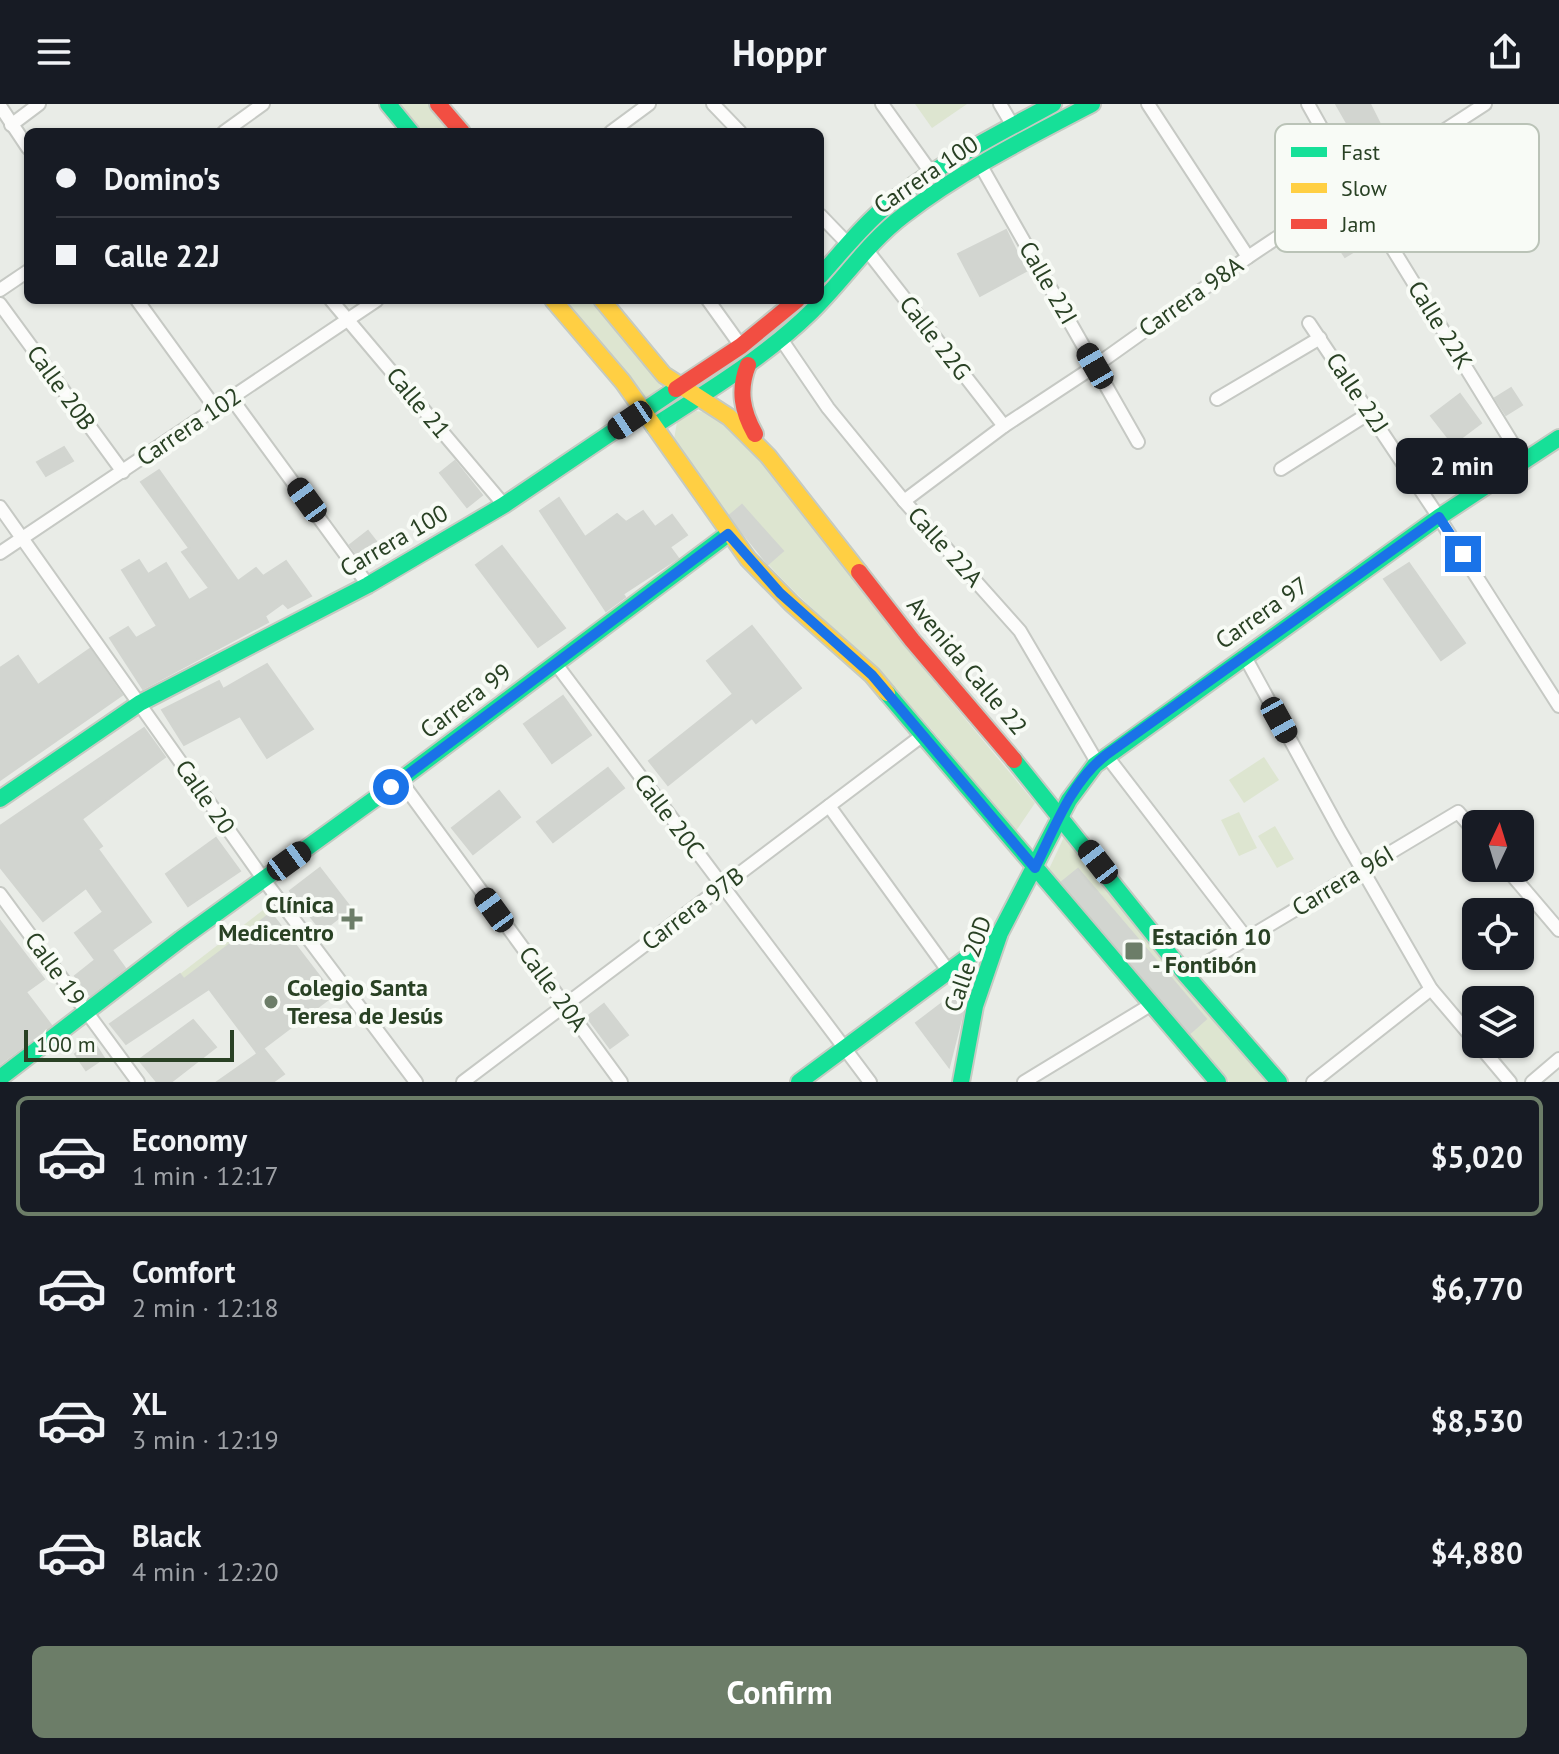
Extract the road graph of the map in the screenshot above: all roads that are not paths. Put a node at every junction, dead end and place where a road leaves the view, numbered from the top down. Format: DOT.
graph roads {
  1 [pos="39,104"];
  2 [pos="263,104"];
  3 [pos="388,104"];
  4 [pos="649,104"];
  5 [pos="713,104"];
  6 [pos="882,104"];
  7 [pos="1000,104"];
  8 [pos="1053,104"];
  9 [pos="1092,104"];
  10 [pos="1148,104"];
  11 [pos="1308,104"];
  12 [pos="1485,104"];
  13 [pos="0,106"];
  14 [pos="447,107"];
  15 [pos="1319,124"];
  16 [pos="1454,124"];
  17 [pos="11,125"];
  18 [pos="1013,126"];
  19 [pos="230,128"];
  20 [pos="408,128"];
  21 [pos="460,128"];
  22 [pos="616,128"];
  23 [pos="736,128"];
  24 [pos="24,143"];
  25 [pos="981,166"];
  26 [pos="932,174"];
  27 [pos="824,219"];
  28 [pos="1275,239"];
  29 [pos="849,245"];
  30 [pos="866,249"];
  31 [pos="1395,252"];
  32 [pos="1248,257"];
  33 [pos="824,272"];
  34 [pos="24,274"];
  35 [pos="0,290"];
  36 [pos="824,298"];
  37 [pos="0,304"];
  38 [pos="140,304"];
  39 [pos="334,304"];
  40 [pos="371,304"];
  41 [pos="556,304"];
  42 [pos="605,304"];
  43 [pos="711,304"];
  44 [pos="792,304"];
  45 [pos="817,304"];
  46 [pos="348,321"];
  47 [pos="1309,323"];
  48 [pos="1320,338"];
  49 [pos="781,339"];
  50 [pos="741,346"];
  51 [pos="748,365"];
  52 [pos="1095,366"];
  53 [pos="680,387"];
  54 [pos="698,397"];
  55 [pos="232,399"];
  56 [pos="1217,399"];
  57 [pos="216,409"];
  58 [pos="644,411"];
  59 [pos="1371,412"];
  60 [pos="654,426"];
  61 [pos="1004,426"];
  62 [pos="1559,438"];
  63 [pos="1138,442"];
  64 [pos="768,456"];
  65 [pos="1524,462"];
  66 [pos="1281,469"];
  67 [pos="123,472"];
  68 [pos="904,501"];
  69 [pos="504,505"];
  70 [pos="0,507"];
  71 [pos="1439,517"];
  72 [pos="728,534"];
  73 [pos="22,538"];
  74 [pos="0,553"];
  75 [pos="368,585"];
  76 [pos="1244,655"];
  77 [pos="556,664"];
  78 [pos="140,703"];
  79 [pos="1559,706"];
  80 [pos="923,735"];
  81 [pos="1102,758"];
  82 [pos="400,780"];
  83 [pos="0,799"];
  84 [pos="829,806"];
  85 [pos="1061,815"];
  86 [pos="1462,817"];
  87 [pos="1035,868"];
  88 [pos="1362,870"];
  89 [pos="264,880"];
  90 [pos="1518,882"];
  91 [pos="722,887"];
  92 [pos="0,894"];
  93 [pos="1559,930"];
  94 [pos="1000,933"];
  95 [pos="1247,939"];
  96 [pos="949,972"];
  97 [pos="1186,975"];
  98 [pos="1431,989"];
  99 [pos="1152,1004"];
  100 [pos="565,1007"];
  101 [pos="87,1013"];
  102 [pos="1462,1025"];
  103 [pos="845,1049"];
  104 [pos="1490,1058"];
  105 [pos="1559,1059"];
  106 [pos="7,1078"];
  107 [pos="409,1079"];
  108 [pos="138,1082"];
  109 [pos="463,1082"];
  110 [pos="621,1082"];
  111 [pos="799,1082"];
  112 [pos="870,1082"];
  113 [pos="961,1082"];
  114 [pos="1024,1082"];
  115 [pos="1218,1082"];
  116 [pos="1279,1082"];
  117 [pos="1313,1082"];
  118 [pos="1510,1082"];
  119 [pos="1532,1082"];
  1 -- 17 [label="street"];
  2 -- 19 [label="street"];
  3 -- 20 [label="main road"];
  4 -- 22 [label="street"];
  5 -- 23 [label="street"];
  6 -- 26 [label="street"];
  7 -- 18 [label="street"];
  8 -- 18 [label="main road, Carrera 100"];
  9 -- 25 [label="main road, Carrera 100"];
  10 -- 32 [label="street"];
  11 -- 15 [label="street, Calle 22K"];
  12 -- 16 [label="street, Carrera 98A"];
  13 -- 17 [label="street"];
  14 -- 21 [label="main road"];
  17 -- 24 [label="street"];
  18 -- 26 [label="main road, Carrera 100"];
  25 -- 30 [label="main road, Carrera 100"];
  25 -- 52 [label="street, Calle 22I"];
  26 -- 29 [label="main road, Carrera 100"];
  27 -- 29 [label="street"];
  28 -- 32 [label="street, Carrera 98A"];
  29 -- 33 [label="main road, Carrera 100"];
  30 -- 36 [label="main road, Carrera 100"];
  30 -- 61 [label="street, Calle 22G"];
  31 -- 65 [label="street, Calle 22K"];
  32 -- 52 [label="street, Carrera 98A"];
  34 -- 35 [label="street"];
  37 -- 67 [label="street, Calle 20B"];
  38 -- 57 [label="street"];
  39 -- 46 [label="street, Calle 21"];
  40 -- 46 [label="street, Carrera 102"];
  41 -- 58 [label="main road"];
  42 -- 53 [label="main road, Avenida Calle 22"];
  43 -- 50 [label="street"];
  44 -- 50 [label="main road, Carrera 100"];
  45 -- 49 [label="main road, Carrera 100"];
  46 -- 55 [label="street, Carrera 102"];
  46 -- 69 [label="street, Calle 21"];
  47 -- 48 [label="street, Calle 22J"];
  48 -- 56 [label="street"];
  48 -- 59 [label="street, Calle 22J"];
  49 -- 51 [label="main road, Carrera 100"];
  49 -- 68 [label="street, Calle 22A"];
  50 -- 53 [label="main road, Carrera 100"];
  51 -- 54 [label="main road, Carrera 100"];
  51 -- 64 [label="main road"];
  52 -- 61 [label="street, Carrera 98A"];
  52 -- 63 [label="street, Calle 22I"];
  53 -- 54 [label="main road, Avenida Calle 22"];
  53 -- 58 [label="main road, Carrera 100"];
  54 -- 60 [label="main road, Carrera 100"];
  54 -- 64 [label="main road, Avenida Calle 22"];
  55 -- 57 [label="street, Carrera 102"];
  55 -- 75 [label="street"];
  57 -- 67 [label="street, Carrera 102"];
  58 -- 60 [label="main road"];
  58 -- 69 [label="main road, Carrera 100"];
  59 -- 66 [label="street"];
  59 -- 71 [label="street, Calle 22J"];
  60 -- 72 [label="main road"];
  61 -- 68 [label="street, Carrera 98A"];
  62 -- 65 [label="main road, Carrera 97"];
  64 -- 85 [label="main road, Avenida Calle 22"];
  65 -- 71 [label="main road, Carrera 97"];
  67 -- 73 [label="street, Carrera 102"];
  68 -- 81 [label="street, Calle 22A"];
  69 -- 75 [label="main road, Carrera 100"];
  70 -- 73 [label="street, Calle 20"];
  71 -- 76 [label="main road, Carrera 97"];
  71 -- 79 [label="street, Calle 22J"];
  72 -- 77 [label="main road, Carrera 99"];
  72 -- 80 [label="main road"];
  73 -- 74 [label="street, Carrera 102"];
  73 -- 78 [label="street, Calle 20"];
  75 -- 78 [label="main road, Carrera 100"];
  76 -- 81 [label="main road, Carrera 97"];
  76 -- 88 [label="street"];
  77 -- 82 [label="main road, Carrera 99"];
  77 -- 91 [label="street, Calle 20C"];
  78 -- 83 [label="main road, Carrera 100"];
  78 -- 89 [label="street, Calle 20"];
  80 -- 84 [label="street, Carrera 97B"];
  80 -- 87 [label="main road"];
  81 -- 85 [label="main road, Carrera 97"];
  81 -- 95 [label="street, Calle 22A"];
  82 -- 89 [label="main road, Carrera 99"];
  82 -- 100 [label="street, Calle 20A"];
  84 -- 91 [label="street, Carrera 97B"];
  84 -- 96 [label="street"];
  85 -- 87 [label="main road, Carrera 97"];
  85 -- 97 [label="main road, Avenida Calle 22"];
  86 -- 88 [label="street, Carrera 96I"];
  87 -- 94 [label="main road, Calle 20D"];
  87 -- 99 [label="main road"];
  88 -- 95 [label="street, Carrera 96I"];
  88 -- 98 [label="street"];
  89 -- 101 [label="main road, Carrera 99"];
  89 -- 107 [label="street, Calle 20"];
  90 -- 93 [label="street"];
  91 -- 100 [label="street, Carrera 97B"];
  91 -- 103 [label="street, Calle 20C"];
  92 -- 101 [label="street, Calle 19"];
  94 -- 96 [label="main road"];
  94 -- 113 [label="main road, Calle 20D"];
  95 -- 97 [label="street, Carrera 96I"];
  96 -- 103 [label="main road"];
  97 -- 116 [label="main road, Avenida Calle 22"];
  98 -- 102 [label="street"];
  98 -- 117 [label="street"];
  99 -- 114 [label="street"];
  99 -- 115 [label="main road"];
  100 -- 109 [label="street, Carrera 97B"];
  100 -- 110 [label="street, Calle 20A"];
  101 -- 106 [label="main road, Carrera 99"];
  101 -- 108 [label="street, Calle 19"];
  103 -- 111 [label="main road"];
  103 -- 112 [label="street, Calle 20C"];
  104 -- 118 [label="street"];
  105 -- 119 [label="street"];
}
